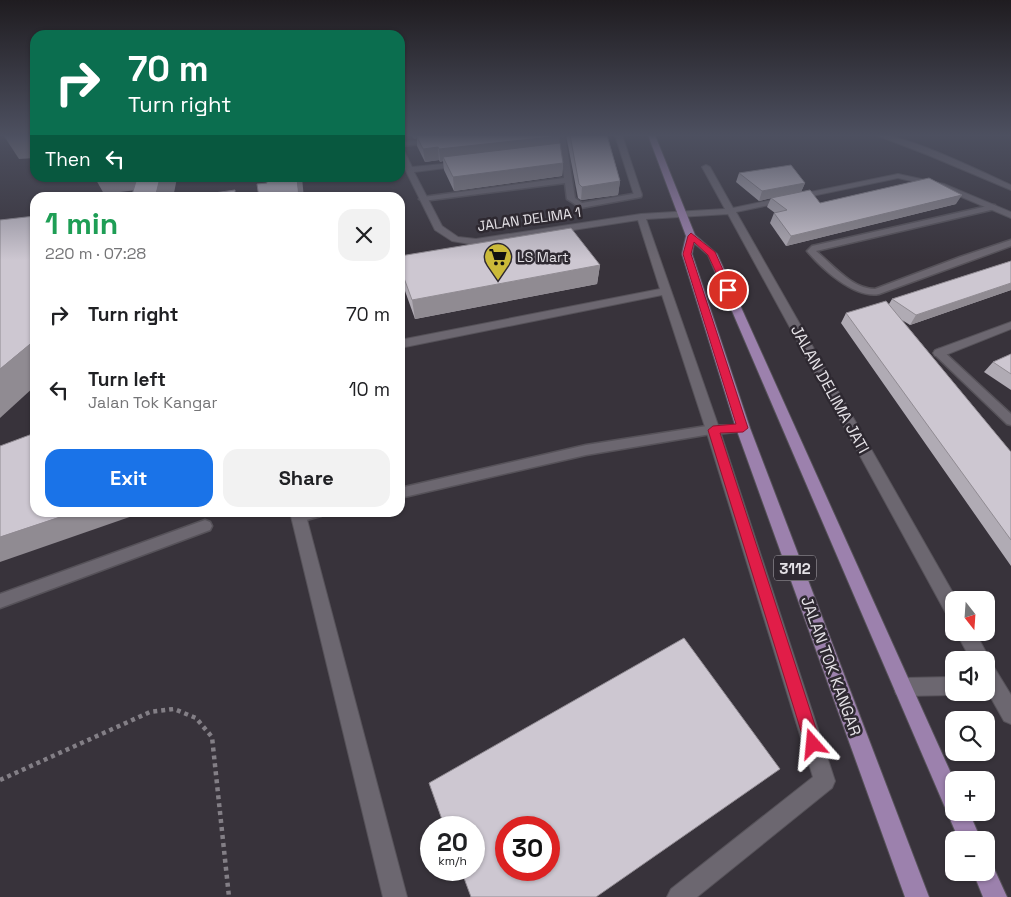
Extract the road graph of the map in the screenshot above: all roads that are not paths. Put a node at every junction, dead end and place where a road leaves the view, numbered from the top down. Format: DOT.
graph roads {
  1 [pos="412,177"];
  2 [pos="568,177"];
  3 [pos="632,177"];
  4 [pos="668,177"];
  5 [pos="711,177"];
  6 [pos="894,177"];
  7 [pos="913,177"];
  8 [pos="986,177"];
  9 [pos="568,180"];
  10 [pos="1011,188"];
  11 [pos="638,195"];
  12 [pos="423,199"];
  13 [pos="992,207"];
  14 [pos="730,211"];
  15 [pos="683,214"];
  16 [pos="1011,215"];
  17 [pos="641,217"];
  18 [pos="691,236"];
  19 [pos="1011,243"];
  20 [pos="666,291"];
  21 [pos="1011,325"];
  22 [pos="405,343"];
  23 [pos="939,353"];
  24 [pos="1011,421"];
  25 [pos="743,428"];
  26 [pos="713,430"];
  27 [pos="405,492"];
  28 [pos="305,517"];
  29 [pos="205,526"];
  30 [pos="945,596"];
  31 [pos="0,601"];
  32 [pos="945,686"];
  33 [pos="903,687"];
  34 [pos="995,692"];
  35 [pos="1011,714"];
  36 [pos="945,783"];
  37 [pos="988,881"];
  38 [pos="395,897"];
  39 [pos="679,897"];
  40 [pos="917,897"];
  41 [pos="995,897"];
  1 -- 12 [label="street, JALAN DELIMA 1"];
  2 -- 9 [label="lane"];
  3 -- 11 [label="street"];
  4 -- 15 [label="main road, JALAN TOK KANGAR / 3112"];
  5 -- 14 [label="street, JALAN DELIMA JATI"];
  6 -- 14 [label="street, JALAN DELIMA 1"];
  7 -- 13 [label="street, JALAN DELIMA 1"];
  8 -- 10 [label="street"];
  9 -- 11 [label="lane"];
  9 -- 12 [label="lane"];
  12 -- 17 [label="street, JALAN DELIMA 1"];
  13 -- 16 [label="street, JALAN DELIMA 1"];
  13 -- 19 [label="lane"];
  14 -- 15 [label="street, JALAN DELIMA 1"];
  14 -- 30 [label="street, JALAN DELIMA JATI"];
  15 -- 17 [label="street, JALAN DELIMA 1"];
  15 -- 18 [label="main road, JALAN TOK KANGAR / 3112"];
  17 -- 20 [label="street"];
  18 -- 25 [label="main road, JALAN TOK KANGAR / 3112"];
  18 -- 33 [label="main road, JALAN TOK KANGAR / 3112"];
  20 -- 22 [label="street"];
  20 -- 26 [label="street"];
  21 -- 23 [label="street"];
  23 -- 24 [label="lane"];
  25 -- 26 [label="street"];
  25 -- 40 [label="main road, JALAN TOK KANGAR / 3112"];
  26 -- 27 [label="lane"];
  26 -- 39 [label="street"];
  28 -- 38 [label="street"];
  29 -- 31 [label="lane"];
  32 -- 33 [label="street"];
  33 -- 36 [label="main road, JALAN TOK KANGAR / 3112"];
  34 -- 35 [label="street"];
  37 -- 41 [label="main road"];
}
